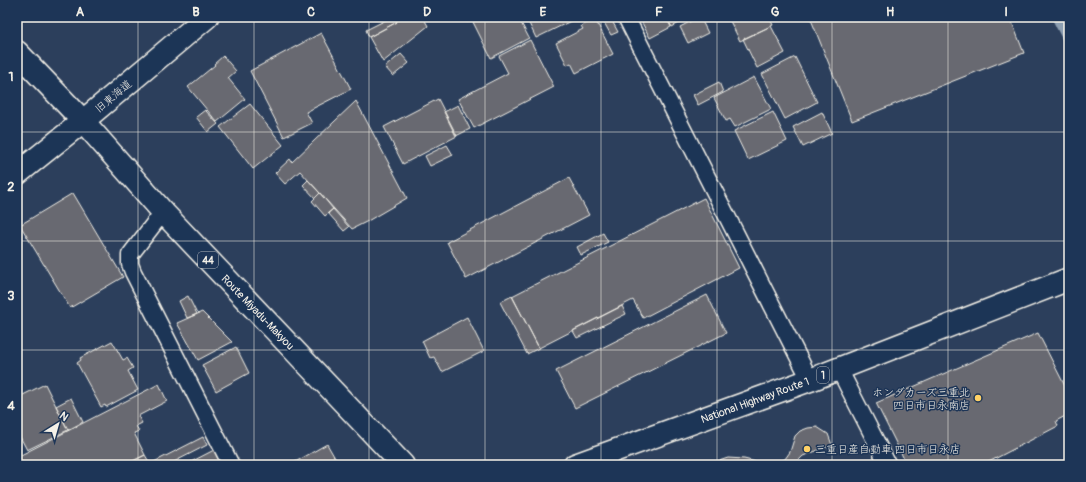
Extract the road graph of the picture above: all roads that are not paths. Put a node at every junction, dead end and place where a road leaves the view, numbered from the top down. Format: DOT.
graph roads {
  1 [pos="207,17"];
  2 [pos="626,17"];
  3 [pos="17,52"];
  4 [pos="83,121"];
  5 [pos="17,174"];
  6 [pos="163,212"];
  7 [pos="1069,279"];
  8 [pos="839,369"];
  9 [pos="810,380"];
  10 [pos="231,465"];
  11 [pos="403,465"];
  12 [pos="574,465"];
  13 [pos="888,465"];
  1 -- 4 [label="main road, 旧東海道"];
  2 -- 9 [label="lane"];
  3 -- 4 [label="main road, Route Miyadu-Makyou / 44"];
  4 -- 5 [label="main road, 旧東海道"];
  4 -- 6 [label="main road, Route Miyadu-Makyou / 44"];
  6 -- 10 [label="lane"];
  6 -- 11 [label="main road, Route Miyadu-Makyou / 44"];
  7 -- 8 [label="main road, National Highway Route 1 / 1"];
  8 -- 9 [label="main road, National Highway Route 1 / 1"];
  8 -- 13 [label="lane"];
  9 -- 12 [label="main road, National Highway Route 1 / 1"];
}
